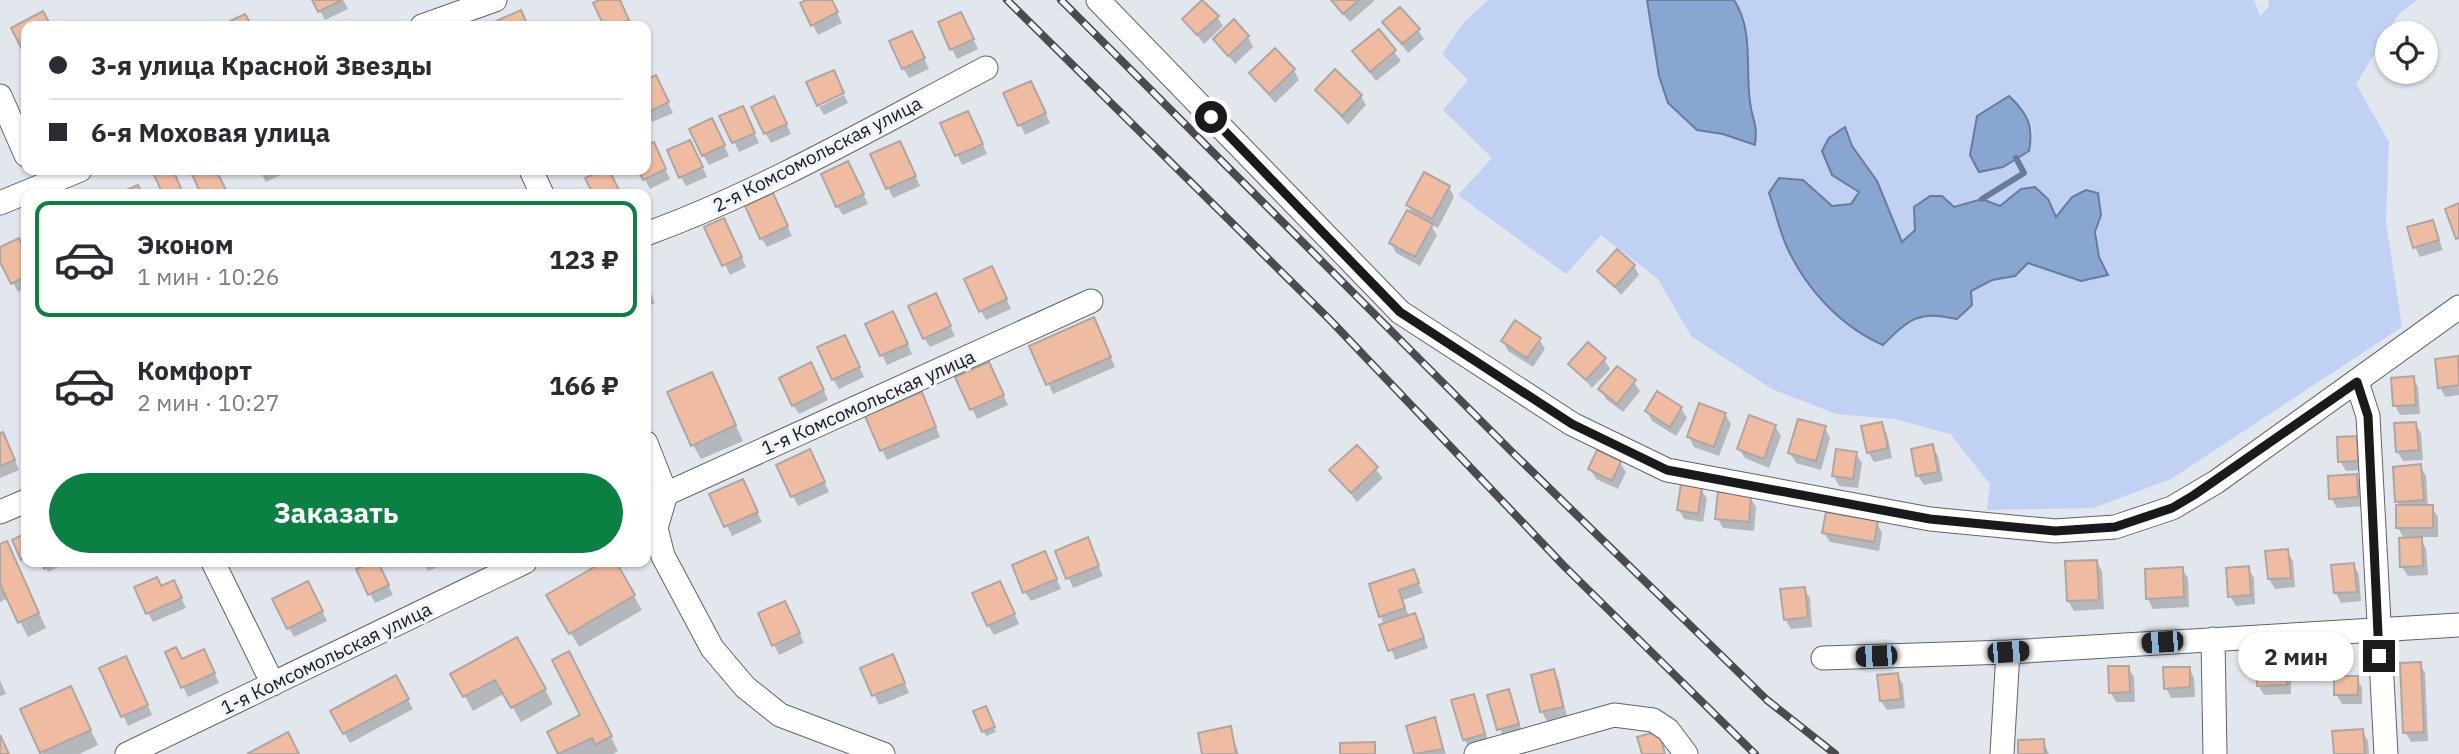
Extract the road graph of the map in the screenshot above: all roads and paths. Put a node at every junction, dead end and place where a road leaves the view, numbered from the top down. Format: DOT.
graph roads {
  1 [pos="495,0"];
  2 [pos="1098,0"];
  3 [pos="457,14"];
  4 [pos="437,21"];
  5 [pos="986,68"];
  6 [pos="0,96"];
  7 [pos="21,144"];
  8 [pos="64,175"];
  9 [pos="39,183"];
  10 [pos="21,192"];
  11 [pos="0,203"];
  12 [pos="651,232"];
  13 [pos="1091,301"];
  14 [pos="2459,307"];
  15 [pos="2357,382"];
  16 [pos="651,470"];
  17 [pos="656,498"];
  18 [pos="21,503"];
  19 [pos="0,512"];
  20 [pos="215,567"];
  21 [pos="515,567"];
  22 [pos="2459,625"];
  23 [pos="2378,631"];
  24 [pos="2213,639"];
  25 [pos="2008,652"];
  26 [pos="1823,658"];
  27 [pos="273,684"];
  28 [pos="127,754"];
  29 [pos="883,754"];
  30 [pos="1476,754"];
  31 [pos="1686,754"];
  32 [pos="2002,754"];
  33 [pos="2216,754"];
  34 [pos="2386,754"];
  1 -- 3 [label="street"];
  2 -- 15 [label="street"];
  3 -- 4 [label="street"];
  5 -- 12 [label="street, 2-я Комсомольская улица"];
  6 -- 7 [label="street"];
  8 -- 9 [label="street"];
  10 -- 11 [label="street"];
  13 -- 17 [label="street, 1-я Комсомольская улица"];
  14 -- 15 [label="street"];
  15 -- 23 [label="street"];
  16 -- 17 [label="street"];
  17 -- 29 [label="street"];
  18 -- 19 [label="street"];
  20 -- 27 [label="street"];
  21 -- 27 [label="street, 1-я Комсомольская улица"];
  22 -- 23 [label="street"];
  23 -- 24 [label="street"];
  23 -- 34 [label="street"];
  24 -- 25 [label="street"];
  24 -- 33 [label="street"];
  25 -- 26 [label="street"];
  25 -- 32 [label="street"];
  27 -- 28 [label="street, 1-я Комсомольская улица"];
  30 -- 31 [label="street"];
}
